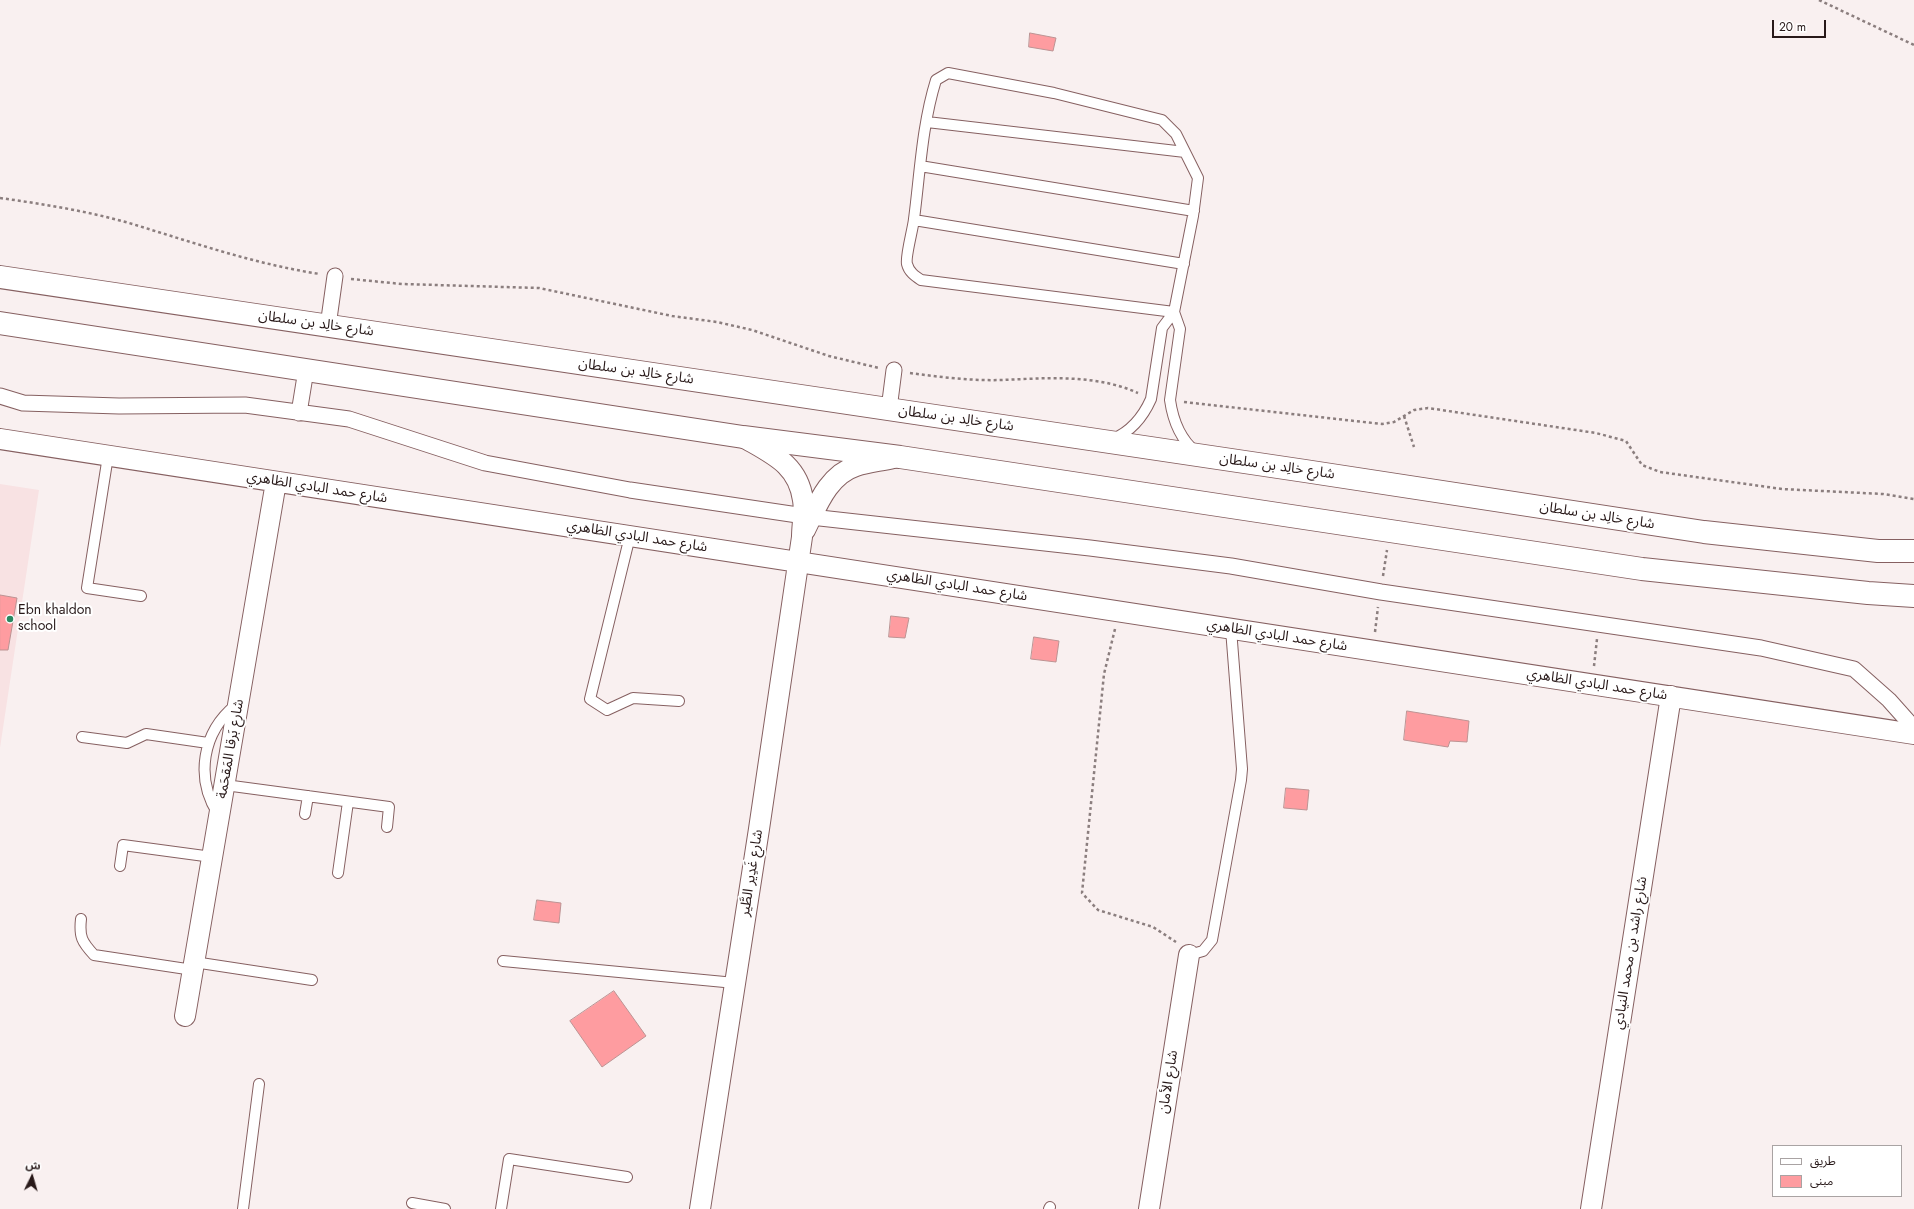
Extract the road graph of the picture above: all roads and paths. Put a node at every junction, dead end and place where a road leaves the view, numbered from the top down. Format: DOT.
graph roads {
  1 [pos="1819,0"];
  2 [pos="1914,45"];
  3 [pos="927,122"];
  4 [pos="1185,152"];
  5 [pos="920,166"];
  6 [pos="0,198"];
  7 [pos="1194,211"];
  8 [pos="914,220"];
  9 [pos="1184,264"];
  10 [pos="335,276"];
  11 [pos="0,277"];
  12 [pos="1174,312"];
  13 [pos="0,323"];
  14 [pos="328,326"];
  15 [pos="306,370"];
  16 [pos="894,370"];
  17 [pos="0,396"];
  18 [pos="1151,399"];
  19 [pos="1170,400"];
  20 [pos="889,409"];
  21 [pos="300,413"];
  22 [pos="1404,416"];
  23 [pos="744,437"];
  24 [pos="0,439"];
  25 [pos="1108,442"];
  26 [pos="1414,446"];
  27 [pos="108,456"];
  28 [pos="1201,456"];
  29 [pos="900,457"];
  30 [pos="276,482"];
  31 [pos="1914,499"];
  32 [pos="807,516"];
  33 [pos="630,536"];
  34 [pos="1914,551"];
  35 [pos="798,562"];
  36 [pos="141,596"];
  37 [pos="1914,596"];
  38 [pos="1120,611"];
  39 [pos="1599,625"];
  40 [pos="1231,629"];
  41 [pos="1591,684"];
  42 [pos="1671,696"];
  43 [pos="678,701"];
  44 [pos="239,702"];
  45 [pos="1914,728"];
  46 [pos="1914,734"];
  47 [pos="82,737"];
  48 [pos="208,743"];
  49 [pos="224,785"];
  50 [pos="308,796"];
  51 [pos="348,802"];
  52 [pos="305,814"];
  53 [pos="219,816"];
  54 [pos="387,827"];
  55 [pos="212,857"];
  56 [pos="120,866"];
  57 [pos="338,874"];
  58 [pos="81,919"];
  59 [pos="1190,955"];
  60 [pos="503,961"];
  61 [pos="194,966"];
  62 [pos="312,980"];
  63 [pos="735,983"];
  64 [pos="185,1016"];
  65 [pos="259,1084"];
  66 [pos="627,1177"];
  67 [pos="412,1203"];
  68 [pos="243,1209"];
  69 [pos="445,1209"];
  70 [pos="501,1209"];
  71 [pos="700,1209"];
  72 [pos="1149,1209"];
  73 [pos="1591,1209"];
  1 -- 2 [label="path"];
  3 -- 4 [label="lane"];
  3 -- 4 [label="lane"];
  3 -- 5 [label="lane"];
  4 -- 7 [label="lane"];
  5 -- 7 [label="lane"];
  5 -- 8 [label="lane"];
  6 -- 10 [label="path"];
  7 -- 9 [label="lane"];
  8 -- 9 [label="lane"];
  8 -- 12 [label="lane"];
  9 -- 12 [label="lane"];
  10 -- 14 [label="street"];
  10 -- 16 [label="path"];
  11 -- 14 [label="main road, شارع خالِد بن سلطان"];
  12 -- 18 [label="lane"];
  12 -- 19 [label="lane"];
  13 -- 15 [label="main road"];
  14 -- 20 [label="main road, شارع خالِد بن سلطان"];
  15 -- 21 [label="street"];
  15 -- 23 [label="main road"];
  16 -- 18 [label="path"];
  16 -- 20 [label="street"];
  17 -- 21 [label="street"];
  18 -- 25 [label="lane"];
  19 -- 22 [label="path"];
  19 -- 28 [label="lane"];
  20 -- 25 [label="main road, شارع خالِد بن سلطان"];
  21 -- 32 [label="street"];
  22 -- 26 [label="path"];
  22 -- 31 [label="path"];
  23 -- 29 [label="main road"];
  23 -- 32 [label="street, شارع غَدِير الطَّير"];
  24 -- 27 [label="street, شارع حمد البادي الظاهري"];
  25 -- 28 [label="main road, شارع خالِد بن سلطان"];
  27 -- 30 [label="street, شارع حمد البادي الظاهري"];
  27 -- 36 [label="lane"];
  28 -- 34 [label="main road, شارع خالِد بن سلطان"];
  29 -- 32 [label="street, شارع غَدِير الطَّير"];
  29 -- 37 [label="main road"];
  30 -- 33 [label="street, شارع حمد البادي الظاهري"];
  30 -- 44 [label="street, شارع بَرقا المَقحَمة"];
  32 -- 35 [label="street, شارع غَدِير الطَّير"];
  32 -- 39 [label="street"];
  33 -- 35 [label="street, شارع حمد البادي الظاهري"];
  33 -- 43 [label="lane"];
  35 -- 38 [label="street, شارع حمد البادي الظاهري"];
  35 -- 63 [label="street, شارع غَدِير الطَّير"];
  38 -- 40 [label="street, شارع حمد البادي الظاهري"];
  38 -- 59 [label="path"];
  39 -- 41 [label="path"];
  39 -- 45 [label="street"];
  40 -- 41 [label="street, شارع حمد البادي الظاهري"];
  40 -- 59 [label="lane"];
  41 -- 42 [label="street, شارع حمد البادي الظاهري"];
  42 -- 46 [label="street, شارع حمد البادي الظاهري"];
  42 -- 73 [label="street, شارع راشد بن محمد النيادي"];
  44 -- 48 [label="lane"];
  44 -- 49 [label="street, شارع بَرقا المَقحَمة"];
  47 -- 48 [label="lane"];
  48 -- 53 [label="lane"];
  49 -- 50 [label="lane"];
  49 -- 53 [label="street, شارع بَرقا المَقحَمة"];
  50 -- 51 [label="lane"];
  50 -- 52 [label="lane"];
  51 -- 54 [label="lane"];
  51 -- 57 [label="lane"];
  53 -- 55 [label="street, شارع بَرقا المَقحَمة"];
  55 -- 56 [label="lane"];
  55 -- 61 [label="street, شارع بَرقا المَقحَمة"];
  58 -- 61 [label="lane"];
  59 -- 72 [label="street, شارع الأمان"];
  60 -- 63 [label="lane"];
  61 -- 62 [label="lane"];
  61 -- 64 [label="street, شارع بَرقا المَقحَمة"];
  63 -- 71 [label="street, شارع غَدِير الطَّير"];
  65 -- 68 [label="lane"];
  66 -- 70 [label="lane"];
  67 -- 69 [label="lane"];
}
